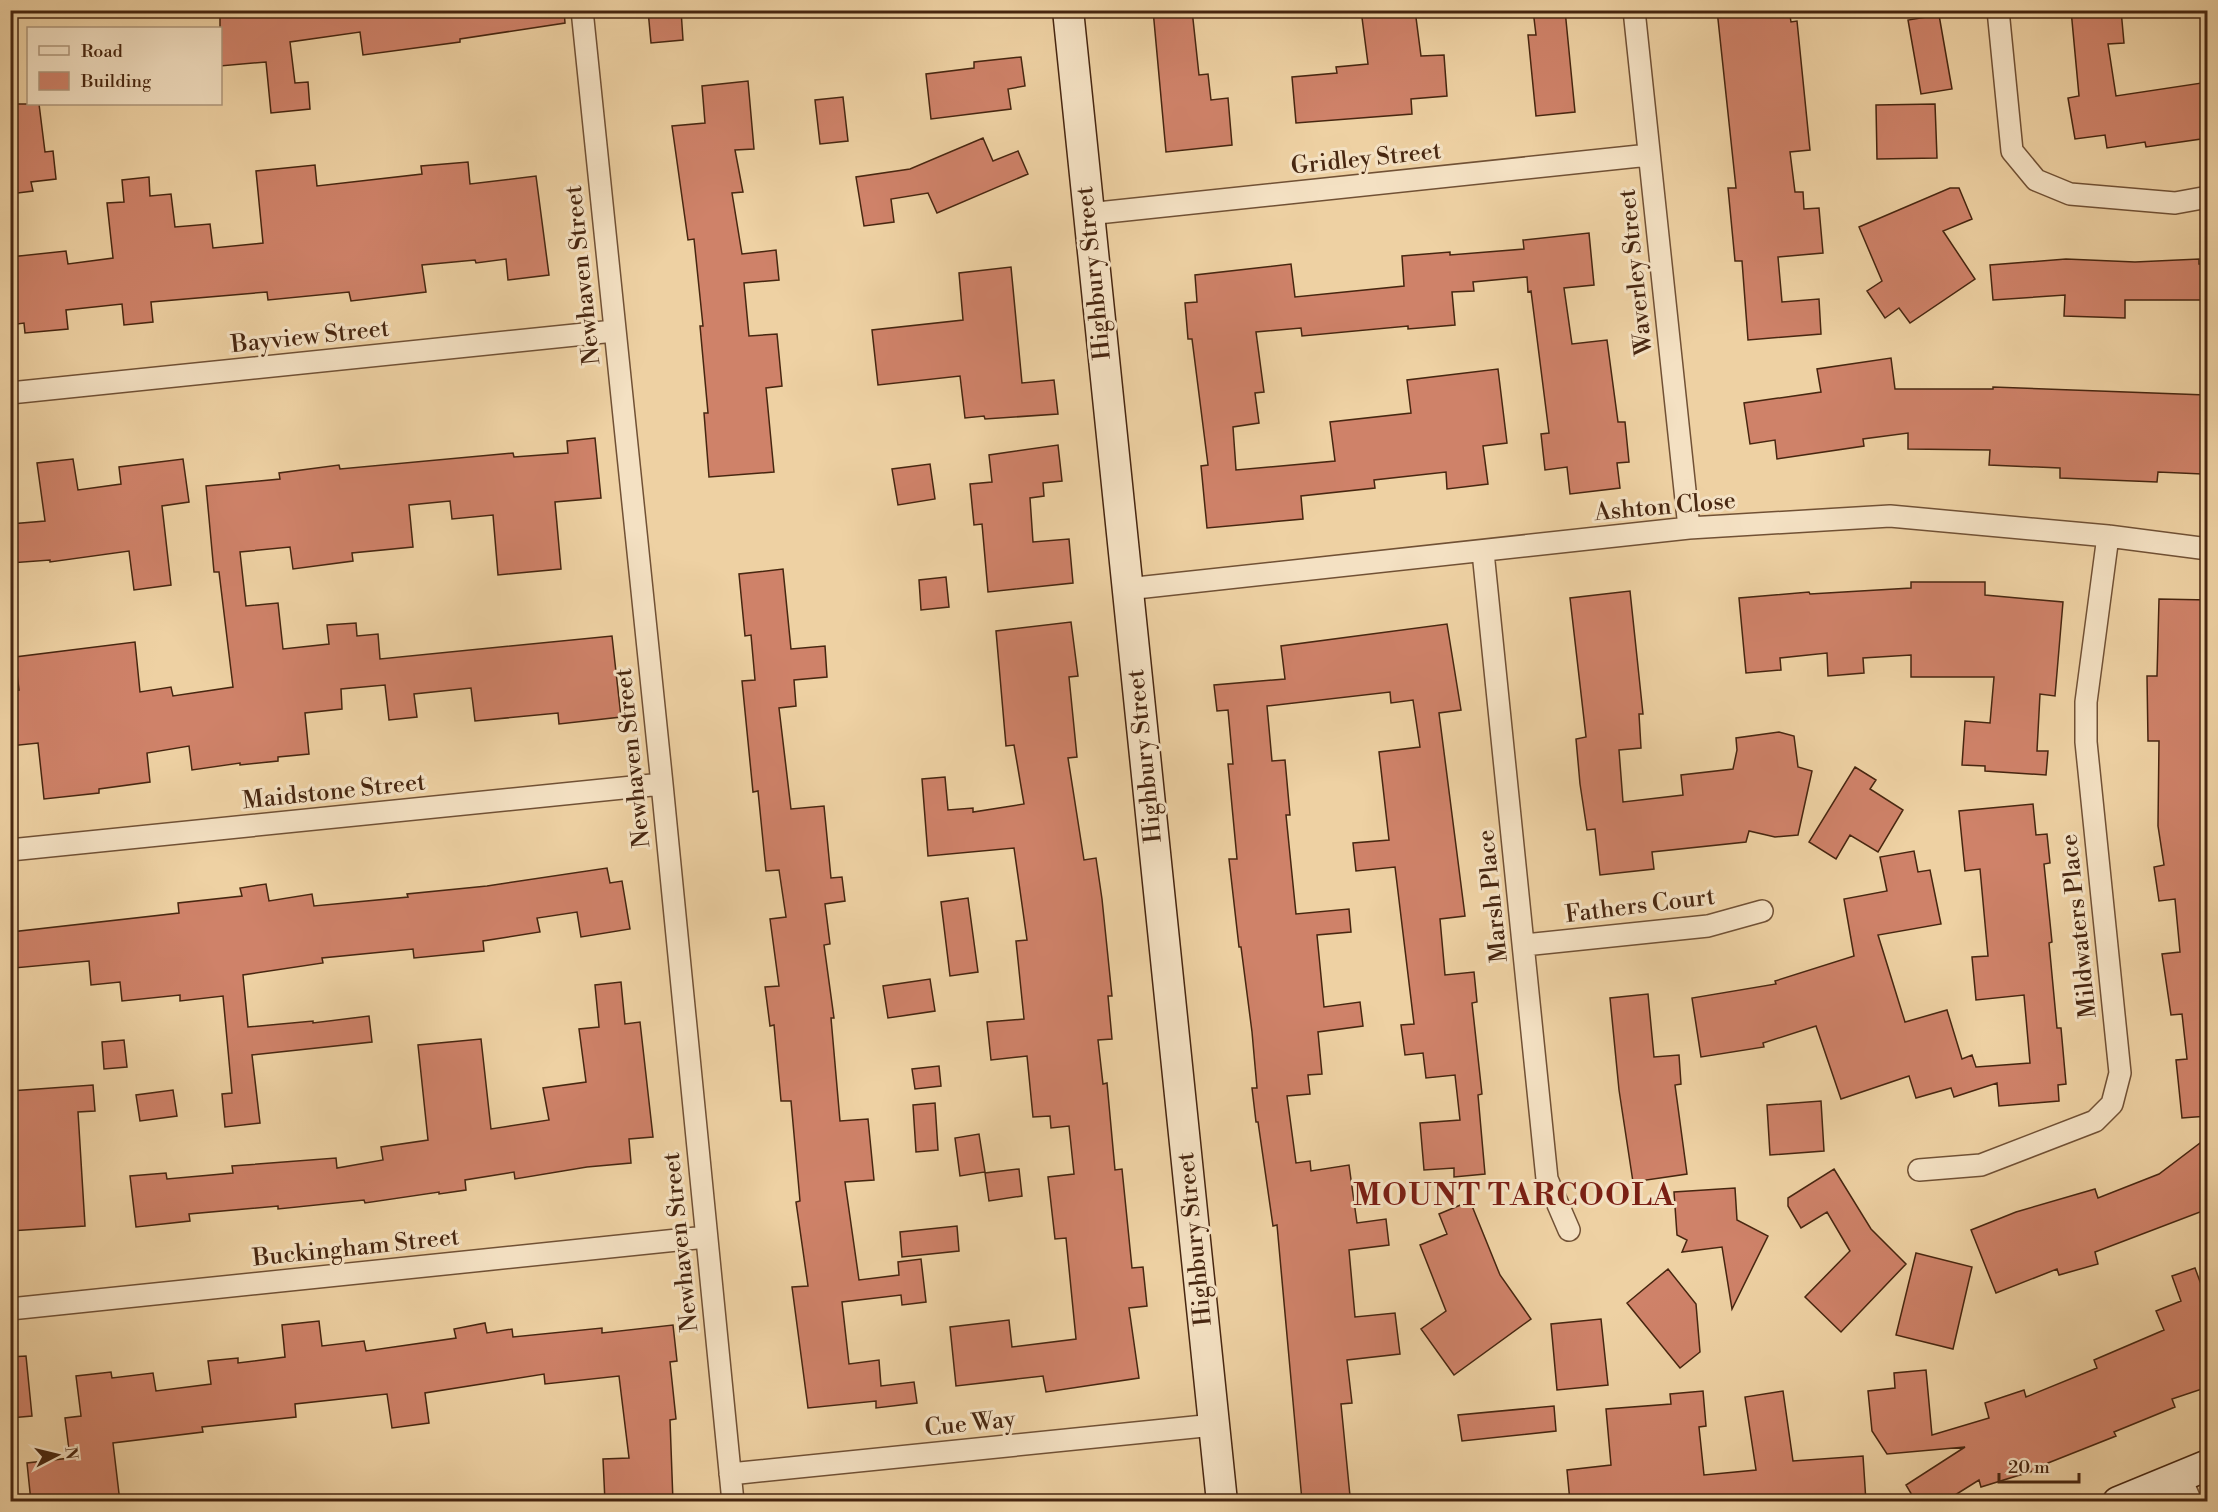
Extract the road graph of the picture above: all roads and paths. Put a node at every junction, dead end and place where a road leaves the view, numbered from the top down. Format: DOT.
graph roads {
  1 [pos="582,10"];
  2 [pos="1068,10"];
  3 [pos="1634,10"];
  4 [pos="1998,10"];
  5 [pos="1649,155"];
  6 [pos="2208,196"];
  7 [pos="1088,214"];
  8 [pos="614,331"];
  9 [pos="10,393"];
  10 [pos="1689,528"];
  11 [pos="2108,536"];
  12 [pos="2208,549"];
  13 [pos="1482,552"];
  14 [pos="1128,589"];
  15 [pos="662,784"];
  16 [pos="10,850"];
  17 [pos="1762,911"];
  18 [pos="1524,945"];
  19 [pos="1919,1170"];
  20 [pos="1569,1230"];
  21 [pos="706,1237"];
  22 [pos="10,1309"];
  23 [pos="1215,1425"];
  24 [pos="2208,1464"];
  25 [pos="730,1474"];
  26 [pos="2185,1489"];
  27 [pos="733,1502"];
  28 [pos="1222,1502"];
  29 [pos="2118,1502"];
  1 -- 8 [label="street, Newhaven Street"];
  2 -- 7 [label="street, Highbury Street"];
  3 -- 5 [label="street, Waverley Street"];
  4 -- 6 [label="street"];
  5 -- 7 [label="street, Gridley Street"];
  5 -- 10 [label="street, Waverley Street"];
  7 -- 14 [label="street, Highbury Street"];
  8 -- 9 [label="street, Bayview Street"];
  8 -- 15 [label="street, Newhaven Street"];
  10 -- 11 [label="street, Ashton Close"];
  10 -- 13 [label="street, Ashton Close"];
  11 -- 12 [label="street, Ashton Close"];
  11 -- 19 [label="street, Mildwaters Place"];
  13 -- 14 [label="street, Ashton Close"];
  13 -- 18 [label="street, Marsh Place"];
  14 -- 23 [label="street, Highbury Street"];
  15 -- 16 [label="street, Maidstone Street"];
  15 -- 21 [label="street, Newhaven Street"];
  17 -- 18 [label="street, Fathers Court"];
  18 -- 20 [label="street, Marsh Place"];
  21 -- 22 [label="street, Buckingham Street"];
  21 -- 25 [label="street, Newhaven Street"];
  23 -- 25 [label="street, Cue Way"];
  23 -- 28 [label="street, Highbury Street"];
  24 -- 26 [label="street"];
  25 -- 27 [label="street, Newhaven Street"];
  26 -- 29 [label="street"];
}
